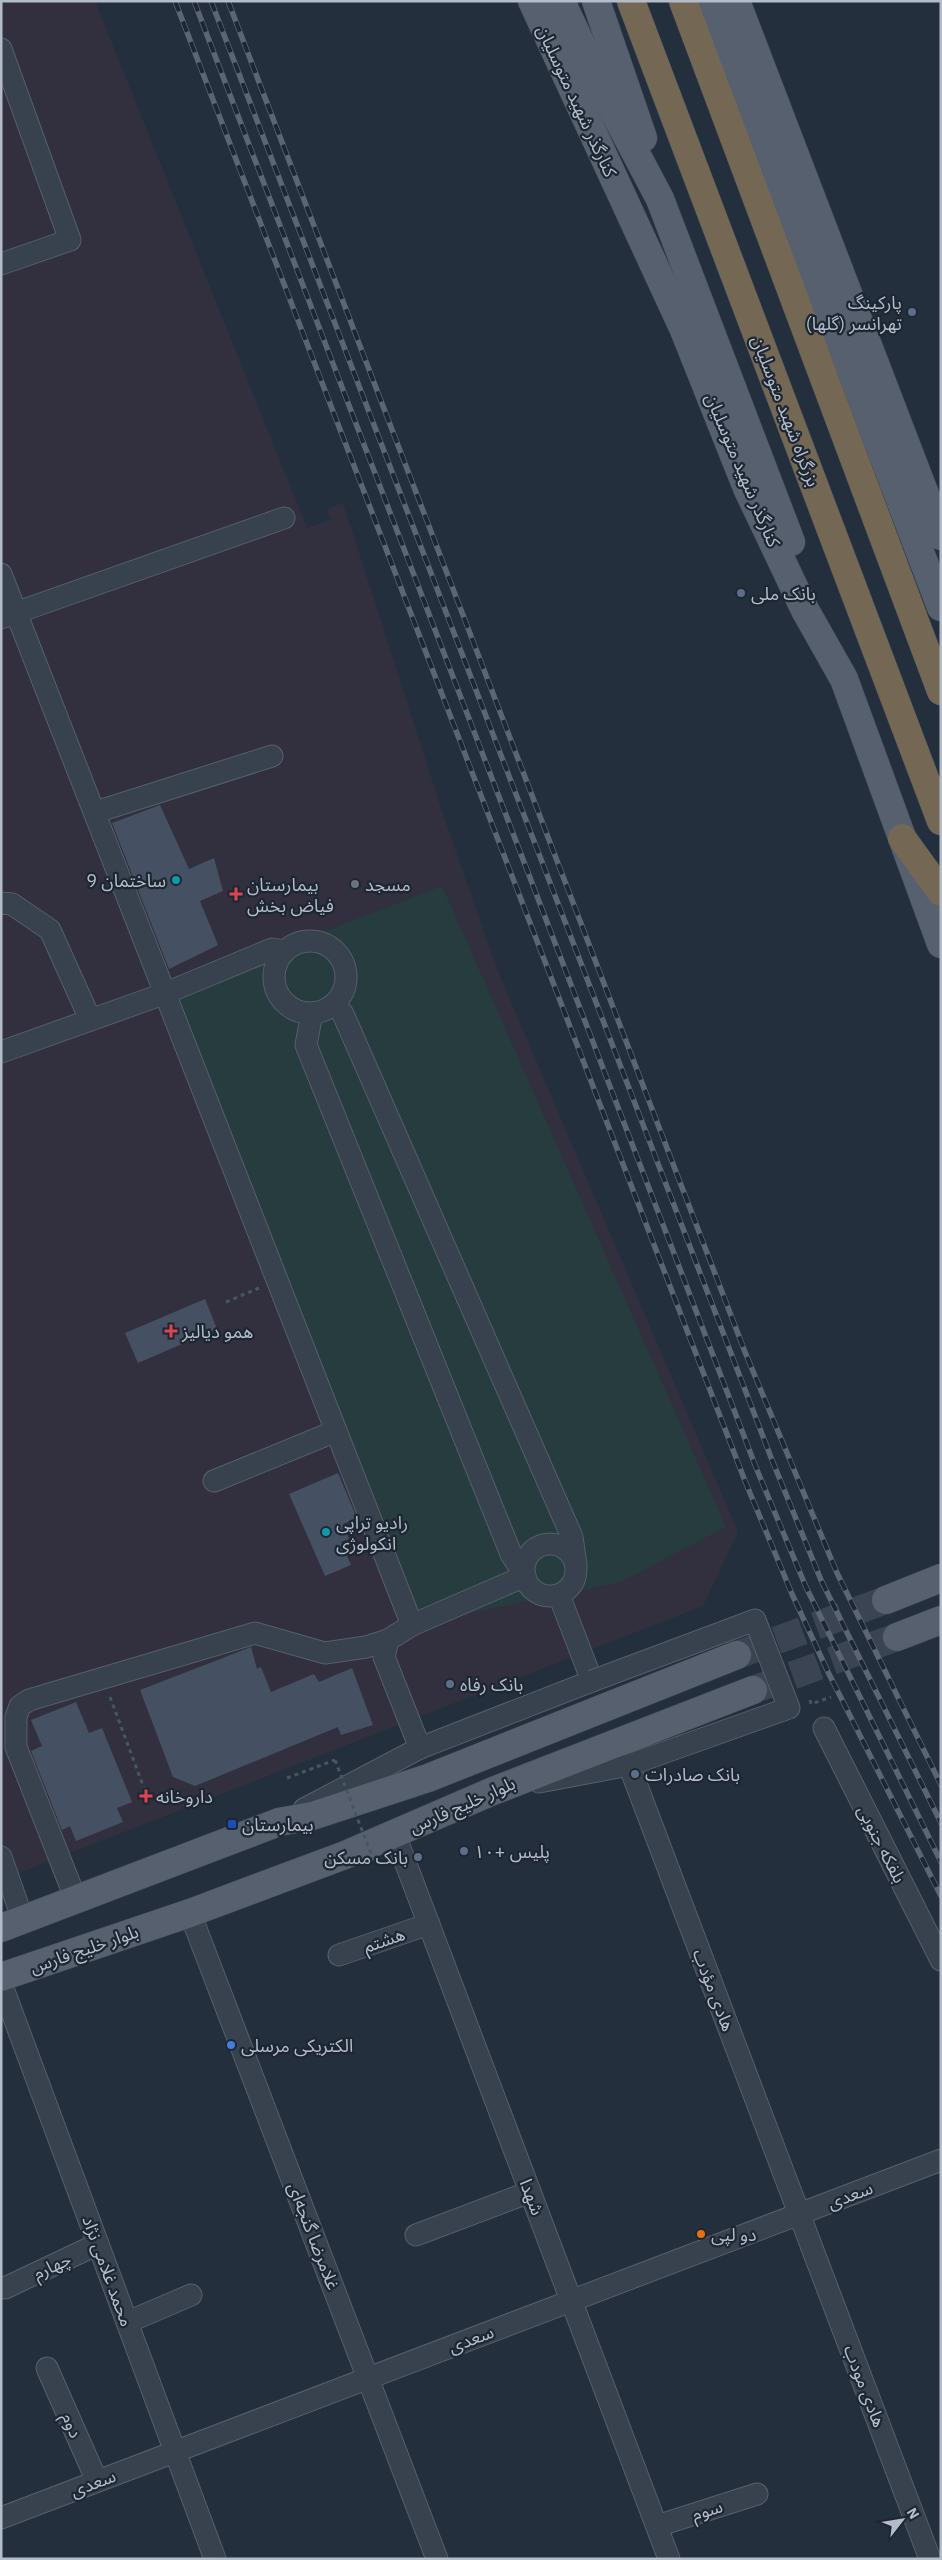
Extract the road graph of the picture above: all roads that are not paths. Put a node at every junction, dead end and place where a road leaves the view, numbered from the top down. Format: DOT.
graph roads {
  1 [pos="532,1"];
  2 [pos="561,1"];
  3 [pos="596,1"];
  4 [pos="631,1"];
  5 [pos="683,1"];
  6 [pos="710,1"];
  7 [pos="736,1"];
  8 [pos="747,1"];
  9 [pos="1,50"];
  10 [pos="763,71"];
  11 [pos="660,199"];
  12 [pos="1,264"];
  13 [pos="284,518"];
  14 [pos="941,536"];
  15 [pos="1,574"];
  16 [pos="941,607"];
  17 [pos="10,615"];
  18 [pos="844,680"];
  19 [pos="941,691"];
  20 [pos="272,756"];
  21 [pos="96,812"];
  22 [pos="941,822"];
  23 [pos="902,838"];
  24 [pos="941,892"];
  25 [pos="1,903"];
  26 [pos="941,944"];
  27 [pos="285,951"];
  28 [pos="166,994"];
  29 [pos="334,1004"];
  30 [pos="312,1013"];
  31 [pos="90,1019"];
  32 [pos="1,1052"];
  33 [pos="336,1431"];
  34 [pos="214,1481"];
  35 [pos="576,1565"];
  36 [pos="524,1576"];
  37 [pos="941,1578"];
  38 [pos="559,1594"];
  39 [pos="886,1600"];
  40 [pos="941,1620"];
  41 [pos="412,1626"];
  42 [pos="897,1637"];
  43 [pos="388,1640"];
  44 [pos="737,1654"];
  45 [pos="592,1681"];
  46 [pos="753,1690"];
  47 [pos="824,1728"];
  48 [pos="420,1748"];
  49 [pos="9,1749"];
  50 [pos="630,1766"];
  51 [pos="493,1791"];
  52 [pos="279,1822"];
  53 [pos="395,1835"];
  54 [pos="1,1857"];
  55 [pos="76,1900"];
  56 [pos="190,1913"];
  57 [pos="12,1924"];
  58 [pos="429,1924"];
  59 [pos="339,1955"];
  60 [pos="941,1960"];
  61 [pos="1,1977"];
  62 [pos="1,1982"];
  63 [pos="941,2160"];
  64 [pos="530,2192"];
  65 [pos="799,2214"];
  66 [pos="416,2235"];
  67 [pos="98,2244"];
  68 [pos="5,2288"];
  69 [pos="191,2295"];
  70 [pos="571,2300"];
  71 [pos="128,2322"];
  72 [pos="47,2368"];
  73 [pos="368,2378"];
  74 [pos="176,2452"];
  75 [pos="97,2481"];
  76 [pos="758,2494"];
  77 [pos="1,2518"];
  78 [pos="657,2526"];
  79 [pos="215,2559"];
  80 [pos="437,2559"];
  81 [pos="669,2559"];
  82 [pos="930,2559"];
  1 -- 18 [label="main road, کنارگذر شهید متوسلیان"];
  2 -- 11 [label="main road"];
  3 -- 11 [label="main road"];
  4 -- 22 [label="highway, بزرگراه شهید متوسلیان"];
  5 -- 19 [label="highway"];
  6 -- 16 [label="main road"];
  7 -- 10 [label="main road"];
  8 -- 10 [label="main road"];
  9 -- 12 [label="street"];
  10 -- 14 [label="main road"];
  11 -- 18 [label="main road"];
  13 -- 17 [label="street"];
  15 -- 17 [label="street"];
  17 -- 21 [label="street"];
  18 -- 23 [label="main road, کنارگذر شهید متوسلیان"];
  20 -- 21 [label="street"];
  21 -- 28 [label="street"];
  23 -- 24 [label="highway"];
  23 -- 26 [label="main road, کنارگذر شهید متوسلیان"];
  25 -- 31 [label="street"];
  27 -- 28 [label="street"];
  27 -- 29 [label="street"];
  27 -- 30 [label="street"];
  28 -- 31 [label="street"];
  28 -- 33 [label="street"];
  29 -- 30 [label="street"];
  29 -- 35 [label="street"];
  30 -- 36 [label="street"];
  31 -- 32 [label="street"];
  33 -- 34 [label="street"];
  33 -- 41 [label="street"];
  35 -- 36 [label="street"];
  35 -- 38 [label="street"];
  36 -- 38 [label="street"];
  36 -- 41 [label="street"];
  37 -- 39 [label="main road"];
  38 -- 45 [label="street"];
  40 -- 42 [label="main road"];
  41 -- 43 [label="street"];
  43 -- 48 [label="street"];
  43 -- 49 [label="street"];
  44 -- 52 [label="main road, بلوار خلیج فارس"];
  45 -- 48 [label="street"];
  45 -- 50 [label="street, bridge"];
  46 -- 51 [label="main road, بلوار خلیج فارس"];
  47 -- 60 [label="street, بلفکه جنوبی"];
  48 -- 52 [label="street"];
  49 -- 55 [label="street"];
  50 -- 51 [label="street"];
  50 -- 65 [label="street, هادی مؤدب"];
  51 -- 53 [label="main road, بلوار خلیج فارس"];
  52 -- 55 [label="main road, بلوار خلیج فارس"];
  53 -- 56 [label="main road, بلوار خلیج فارس"];
  53 -- 58 [label="street, شهدا"];
  54 -- 57 [label="street"];
  55 -- 57 [label="main road, بلوار خلیج فارس"];
  56 -- 61 [label="main road, بلوار خلیج فارس"];
  56 -- 73 [label="street, غلامرضا گنجه‌ای"];
  58 -- 59 [label="street, هشتم"];
  58 -- 64 [label="street, شهدا"];
  62 -- 67 [label="street, محمد غلامی نژاد"];
  63 -- 65 [label="street, سعدی"];
  64 -- 66 [label="street"];
  64 -- 70 [label="street, شهدا"];
  65 -- 70 [label="street, سعدی"];
  65 -- 82 [label="street, هادی مودب"];
  67 -- 68 [label="street, چهارم"];
  67 -- 71 [label="street, محمد غلامی نژاد"];
  69 -- 71 [label="street"];
  70 -- 73 [label="street, سعدی"];
  70 -- 78 [label="street, شهدا"];
  71 -- 74 [label="street, محمد غلامی نژاد"];
  72 -- 75 [label="street, دوم"];
  73 -- 74 [label="street, سعدی"];
  73 -- 80 [label="street, غلامرضا گنجه‌ای"];
  74 -- 75 [label="street, سعدی"];
  74 -- 79 [label="street, محمد غلامی نژاد"];
  75 -- 77 [label="street, سعدی"];
  76 -- 78 [label="street, سوم"];
  78 -- 81 [label="street, شهدا"];
}
